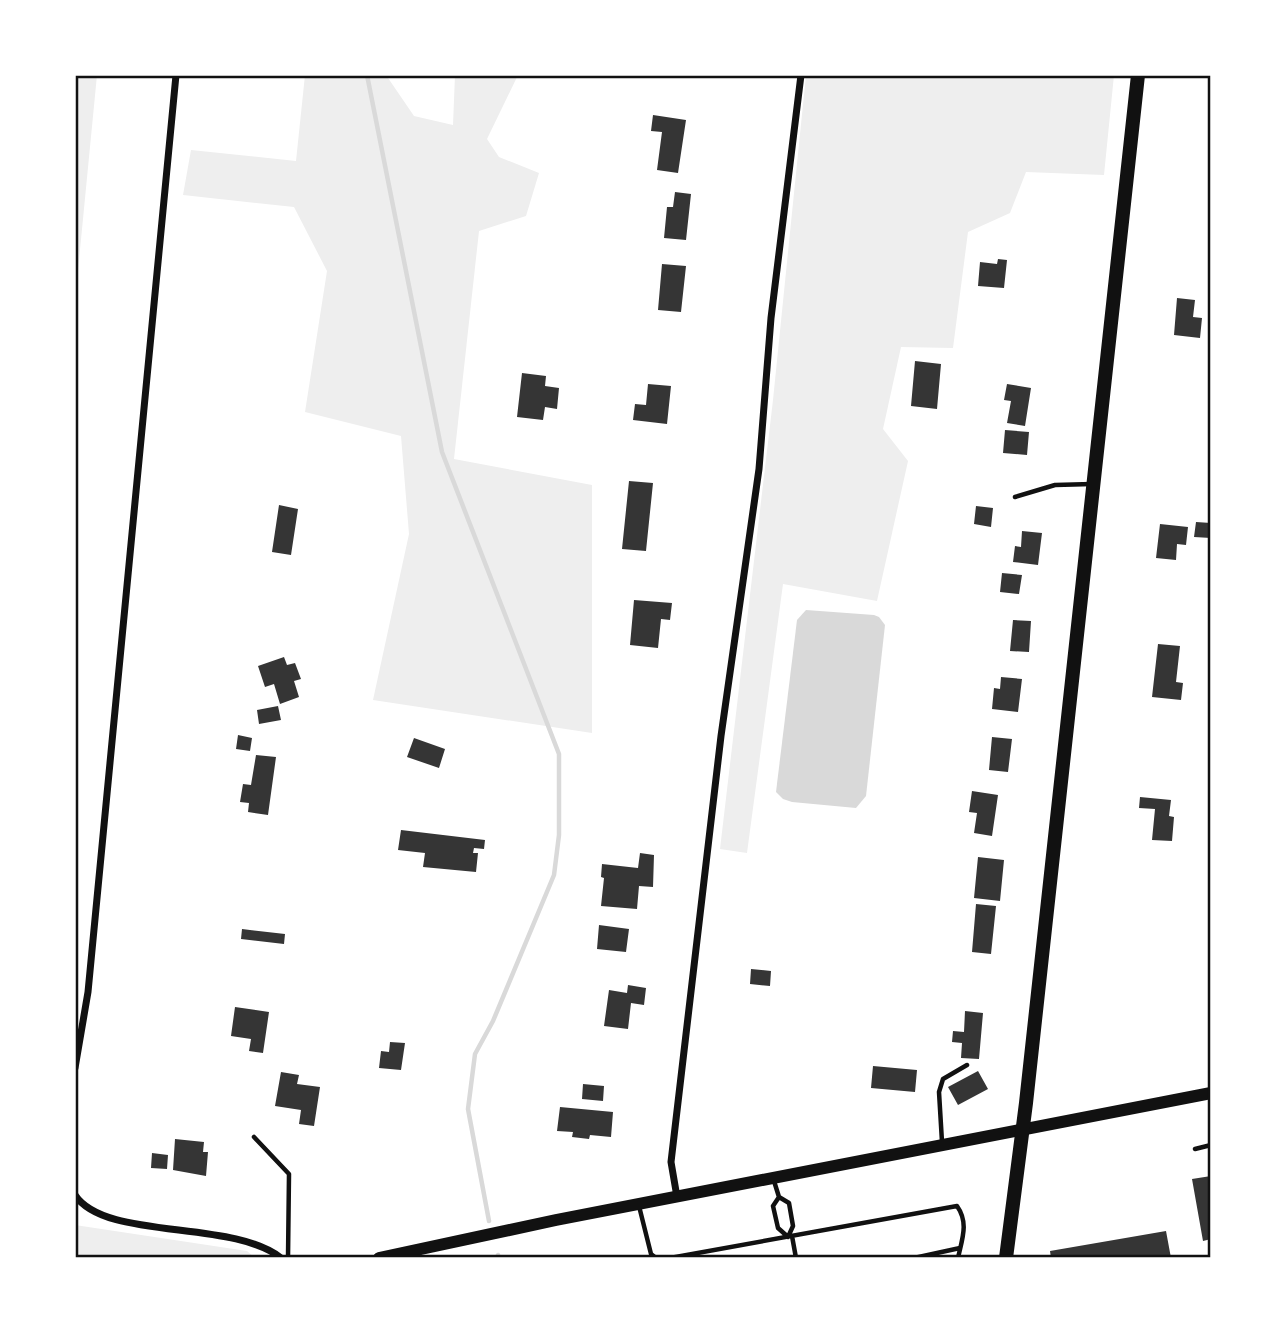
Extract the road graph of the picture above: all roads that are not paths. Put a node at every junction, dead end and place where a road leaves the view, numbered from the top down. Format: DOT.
graph roads {
  1 [pos="176,75"];
  2 [pos="801,75"];
  3 [pos="1138,75"];
  4 [pos="1093,484"];
  5 [pos="1015,497"];
  6 [pos="967,1065"];
  7 [pos="75,1068"];
  8 [pos="1211,1093"];
  9 [pos="1023,1130"];
  10 [pos="254,1137"];
  11 [pos="1211,1145"];
  12 [pos="942,1146"];
  13 [pos="1195,1149"];
  14 [pos="774,1179"];
  15 [pos="75,1195"];
  16 [pos="677,1197"];
  17 [pos="779,1197"];
  18 [pos="639,1205"];
  19 [pos="790,1236"];
  20 [pos="960,1248"];
  21 [pos="652,1256"];
  22 [pos="281,1258"];
  23 [pos="288,1258"];
  24 [pos="379,1258"];
  25 [pos="670,1258"];
  26 [pos="796,1258"];
  27 [pos="914,1258"];
  28 [pos="958,1258"];
  29 [pos="1006,1258"];
  1 -- 7 [label="street"];
  2 -- 16 [label="street"];
  3 -- 4 [label="main road"];
  4 -- 5 [label="lane"];
  4 -- 9 [label="main road"];
  6 -- 12 [label="lane"];
  8 -- 9 [label="street"];
  9 -- 12 [label="street"];
  9 -- 29 [label="main road"];
  10 -- 23 [label="lane"];
  11 -- 13 [label="lane"];
  12 -- 14 [label="street"];
  14 -- 16 [label="street"];
  14 -- 17 [label="lane"];
  15 -- 22 [label="street"];
  16 -- 18 [label="street"];
  17 -- 19 [label="lane"];
  17 -- 19 [label="lane"];
  18 -- 21 [label="lane"];
  18 -- 24 [label="street"];
  19 -- 20 [label="lane"];
  19 -- 25 [label="lane"];
  19 -- 26 [label="lane"];
  20 -- 27 [label="lane"];
  20 -- 28 [label="lane"];
}
